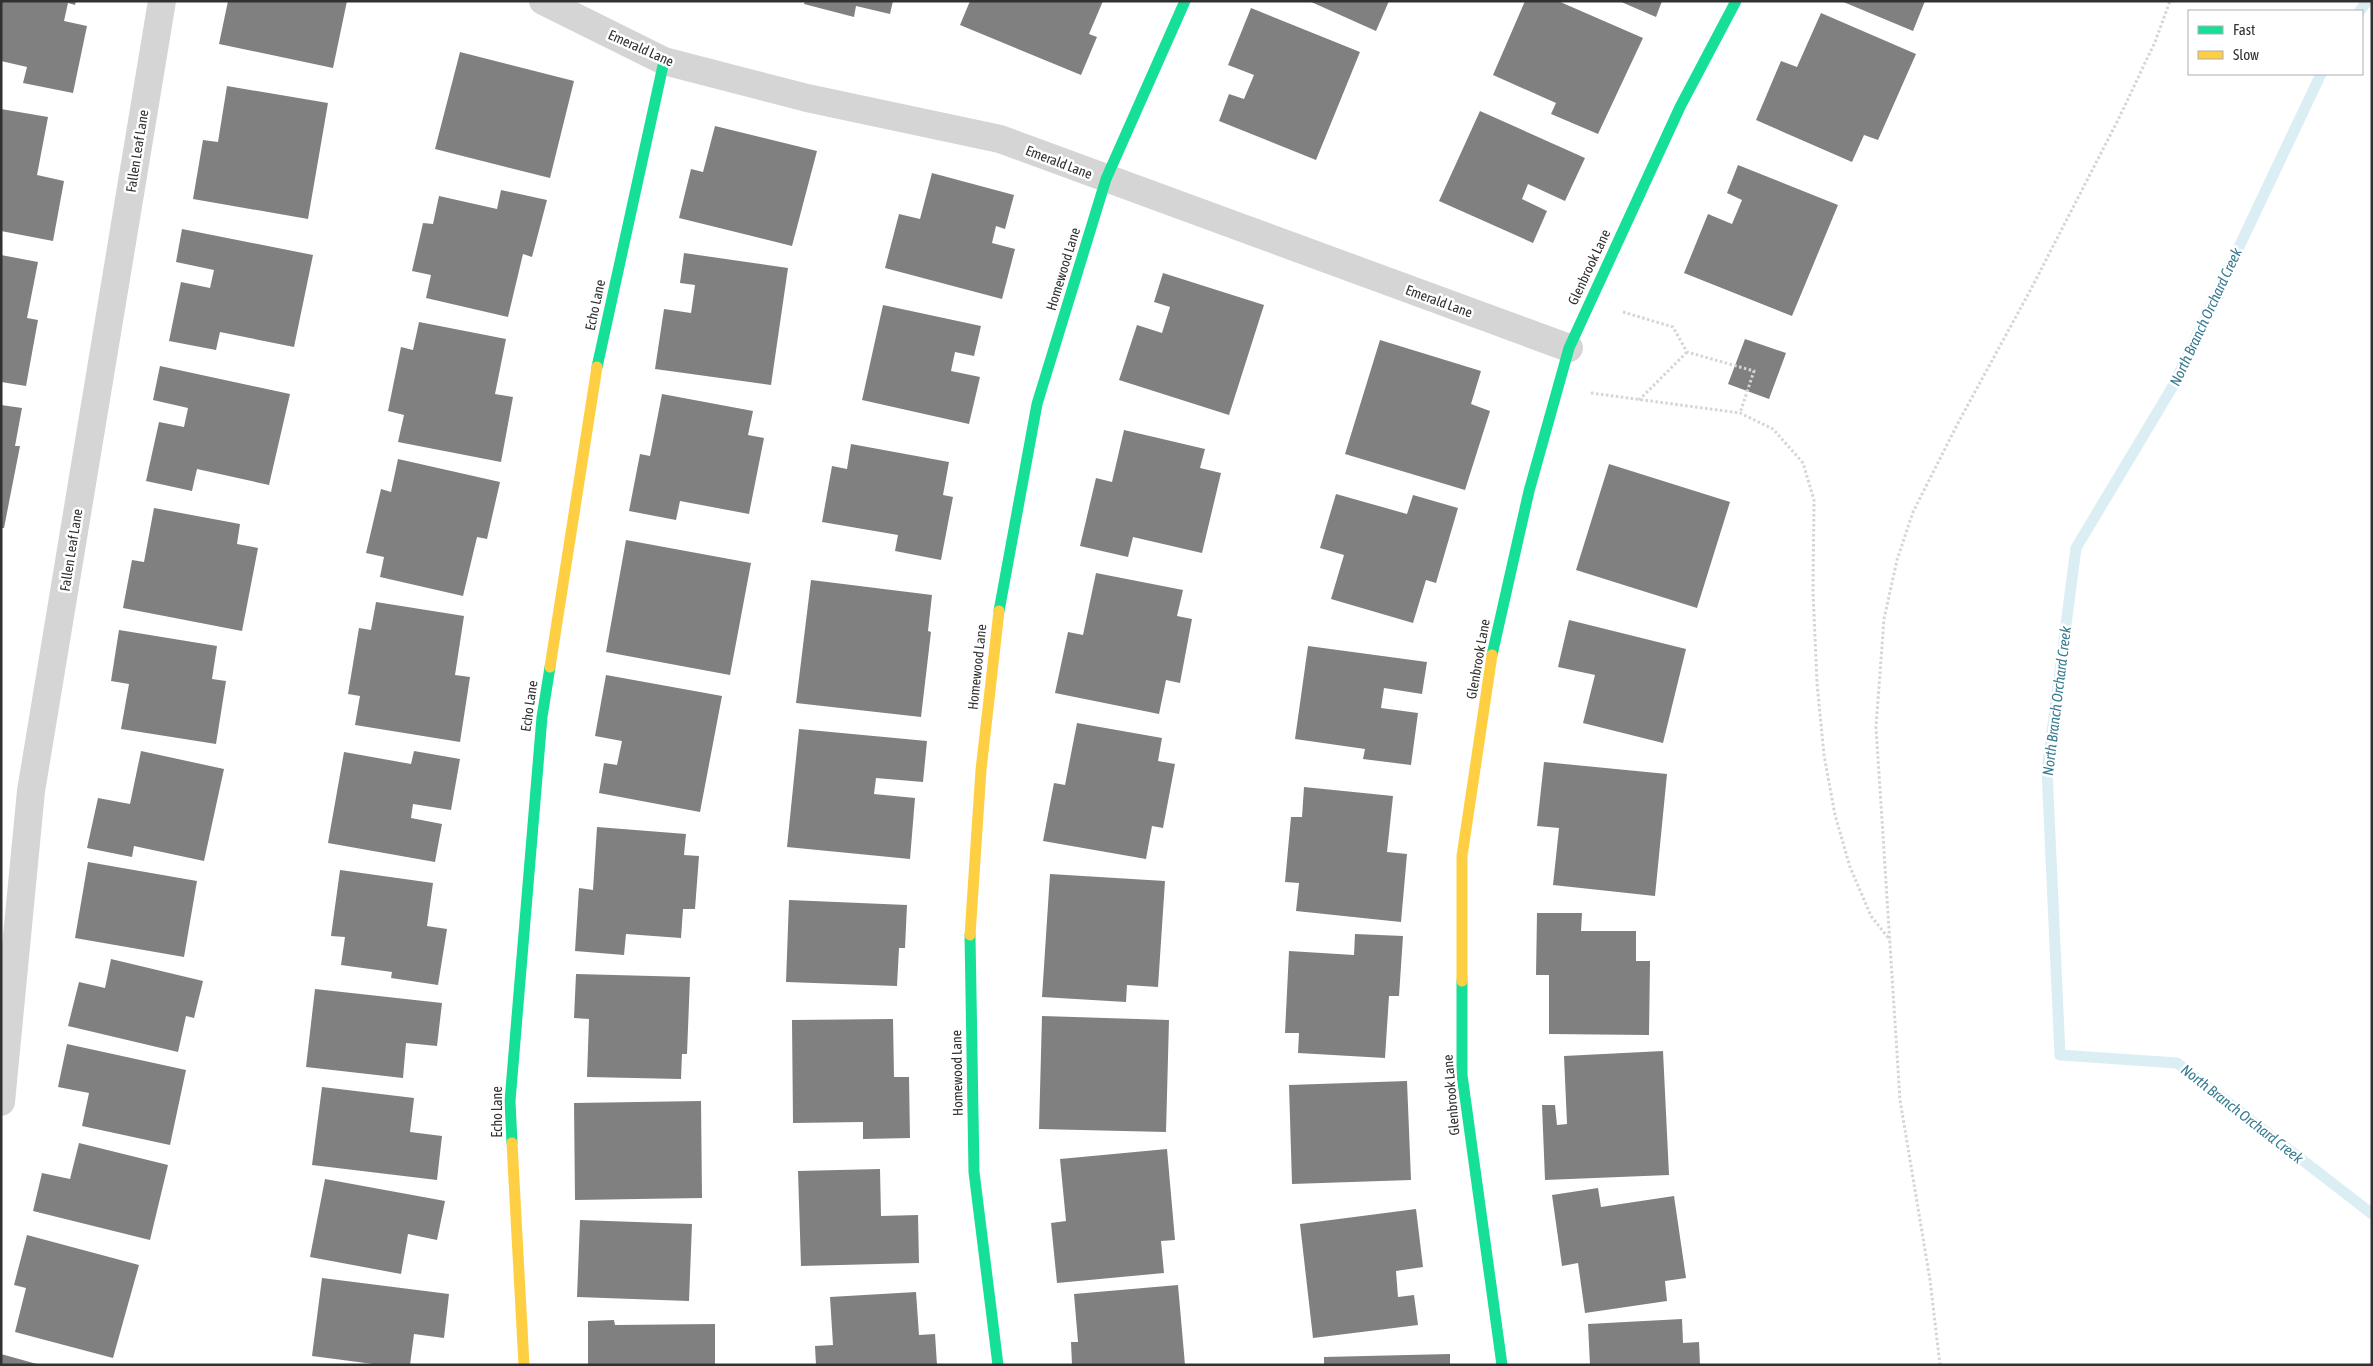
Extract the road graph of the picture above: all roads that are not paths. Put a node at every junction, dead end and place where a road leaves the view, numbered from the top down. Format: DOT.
graph roads {
  1 [pos="162,1"];
  2 [pos="543,1"];
  3 [pos="1184,1"];
  4 [pos="1736,1"];
  5 [pos="664,61"];
  6 [pos="1106,179"];
  7 [pos="1570,348"];
  8 [pos="1,1102"];
  9 [pos="524,1365"];
  10 [pos="998,1365"];
  11 [pos="1502,1365"];
  1 -- 8 [label="street, Fallen Leaf Lane"];
  2 -- 5 [label="street, Emerald Lane"];
  3 -- 6 [label="street, Homewood Lane"];
  4 -- 7 [label="street, Glenbrook Lane"];
  5 -- 6 [label="street, Emerald Lane"];
  5 -- 9 [label="street, Echo Lane"];
  6 -- 7 [label="street, Emerald Lane"];
  6 -- 10 [label="street, Homewood Lane"];
  7 -- 11 [label="street, Glenbrook Lane"];
}
